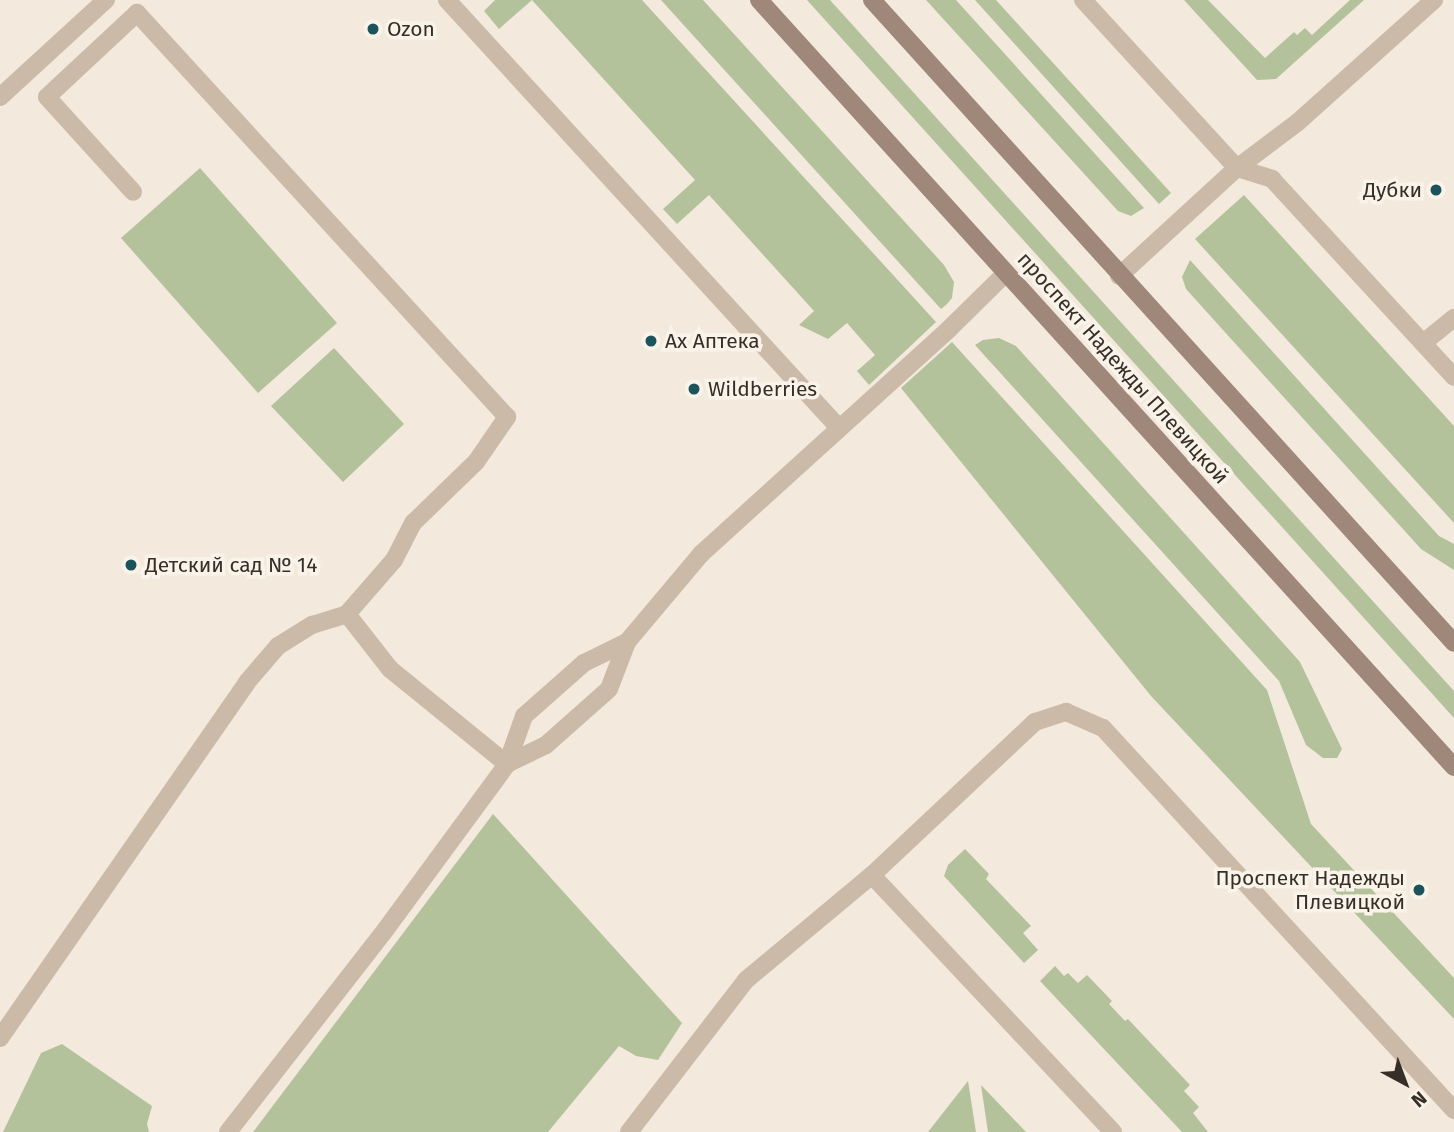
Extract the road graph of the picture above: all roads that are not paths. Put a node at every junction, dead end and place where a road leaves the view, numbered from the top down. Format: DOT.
graph roads {
  1 [pos="106,0"];
  2 [pos="447,0"];
  3 [pos="759,0"];
  4 [pos="872,0"];
  5 [pos="1083,0"];
  6 [pos="1434,0"];
  7 [pos="0,97"];
  8 [pos="1237,168"];
  9 [pos="133,192"];
  10 [pos="1006,273"];
  11 [pos="1119,276"];
  12 [pos="1454,318"];
  13 [pos="1423,343"];
  14 [pos="1454,377"];
  15 [pos="839,428"];
  16 [pos="346,614"];
  17 [pos="627,642"];
  18 [pos="1454,643"];
  19 [pos="507,764"];
  20 [pos="1454,767"];
  21 [pos="872,876"];
  22 [pos="0,1038"];
  23 [pos="1454,1110"];
  24 [pos="228,1132"];
  25 [pos="629,1132"];
  26 [pos="1112,1132"];
  1 -- 7 [label="lane"];
  2 -- 15 [label="lane"];
  3 -- 10 [label="main road, проспект Надежды Плевицкой"];
  4 -- 11 [label="main road"];
  5 -- 8 [label="lane"];
  6 -- 8 [label="lane"];
  8 -- 11 [label="lane"];
  8 -- 13 [label="lane"];
  9 -- 16 [label="lane"];
  10 -- 15 [label="lane"];
  10 -- 20 [label="main road, проспект Надежды Плевицкой"];
  11 -- 18 [label="main road"];
  12 -- 13 [label="lane"];
  13 -- 14 [label="lane"];
  15 -- 17 [label="lane"];
  16 -- 19 [label="lane"];
  16 -- 22 [label="lane"];
  17 -- 19 [label="lane"];
  17 -- 19 [label="lane"];
  19 -- 24 [label="lane"];
  21 -- 23 [label="lane"];
  21 -- 25 [label="lane"];
  21 -- 26 [label="lane"];
}
